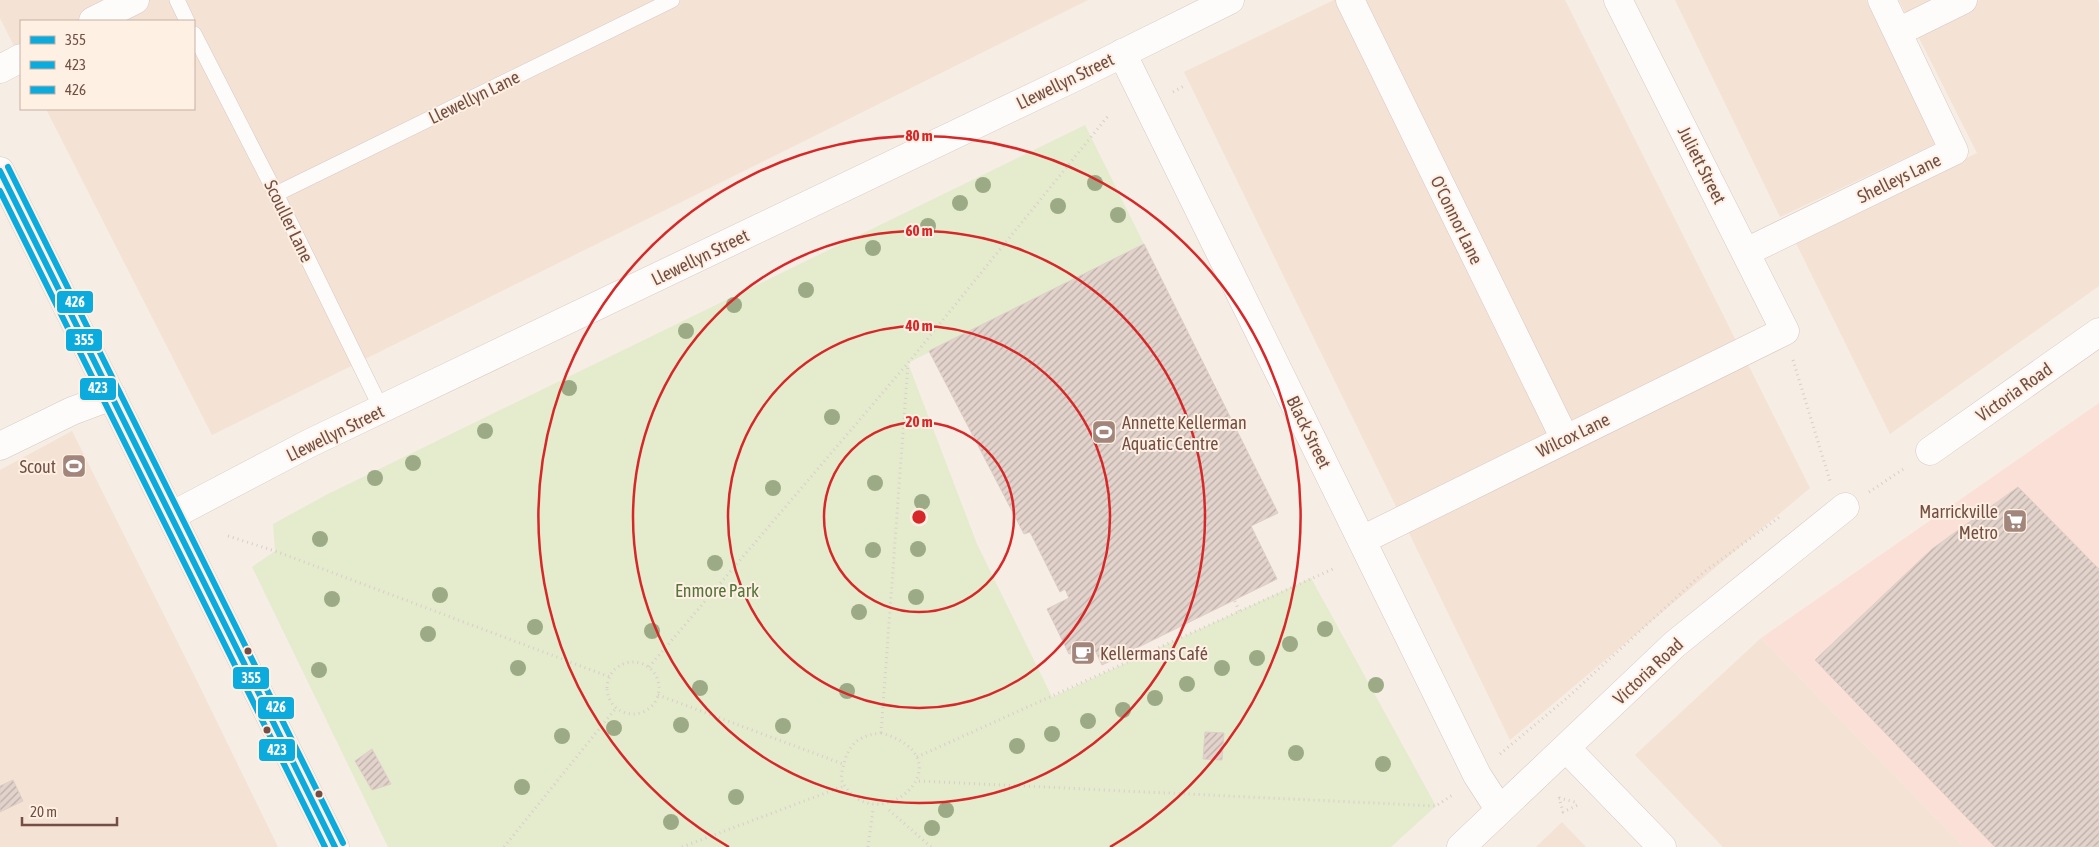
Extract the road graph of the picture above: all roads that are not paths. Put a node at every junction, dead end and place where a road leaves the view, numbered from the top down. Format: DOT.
graph roads {
  1 [pos="135,0"];
  2 [pos="177,0"];
  3 [pos="672,0"];
  4 [pos="1230,0"];
  5 [pos="1350,0"];
  6 [pos="1618,0"];
  7 [pos="1882,0"];
  8 [pos="1963,0"];
  9 [pos="95,20"];
  10 [pos="187,20"];
  11 [pos="1898,32"];
  12 [pos="195,36"];
  13 [pos="1122,53"];
  14 [pos="20,58"];
  15 [pos="0,68"];
  16 [pos="0,171"];
  17 [pos="276,194"];
  18 [pos="1746,252"];
  19 [pos="1785,331"];
  20 [pos="2099,332"];
  21 [pos="112,396"];
  22 [pos="382,410"];
  23 [pos="1565,439"];
  24 [pos="0,446"];
  25 [pos="1930,451"];
  26 [pos="1845,508"];
  27 [pos="171,516"];
  28 [pos="1362,540"];
  29 [pos="1566,748"];
  30 [pos="1499,809"];
  31 [pos="335,847"];
  32 [pos="1461,847"];
  33 [pos="1662,847"];
  1 -- 9 [label="street"];
  2 -- 10 [label="lane"];
  3 -- 17 [label="lane, Llewellyn Lane"];
  4 -- 13 [label="street, Llewellyn Street"];
  5 -- 23 [label="street, O'Connor Lane"];
  6 -- 18 [label="street, Juliett Street"];
  7 -- 11 [label="street, Shelleys Lane"];
  8 -- 11 [label="street"];
  11 -- 18 [label="street, Shelleys Lane"];
  12 -- 17 [label="lane, Scouller Lane"];
  13 -- 22 [label="street, Llewellyn Street"];
  13 -- 28 [label="street, Black Street"];
  14 -- 15 [label="street"];
  16 -- 21 [label="street"];
  17 -- 22 [label="lane, Scouller Lane"];
  18 -- 19 [label="street, Juliett Street"];
  19 -- 23 [label="street, Wilcox Lane"];
  20 -- 25 [label="street, Victoria Road"];
  21 -- 24 [label="street"];
  21 -- 27 [label="street"];
  22 -- 27 [label="street, Llewellyn Street"];
  23 -- 28 [label="street, Wilcox Lane"];
  26 -- 29 [label="street, Victoria Road"];
  27 -- 31 [label="street"];
  28 -- 30 [label="street, Black Street"];
  29 -- 30 [label="street, Victoria Road"];
  29 -- 33 [label="street"];
  30 -- 32 [label="street, Victoria Road"];
}
